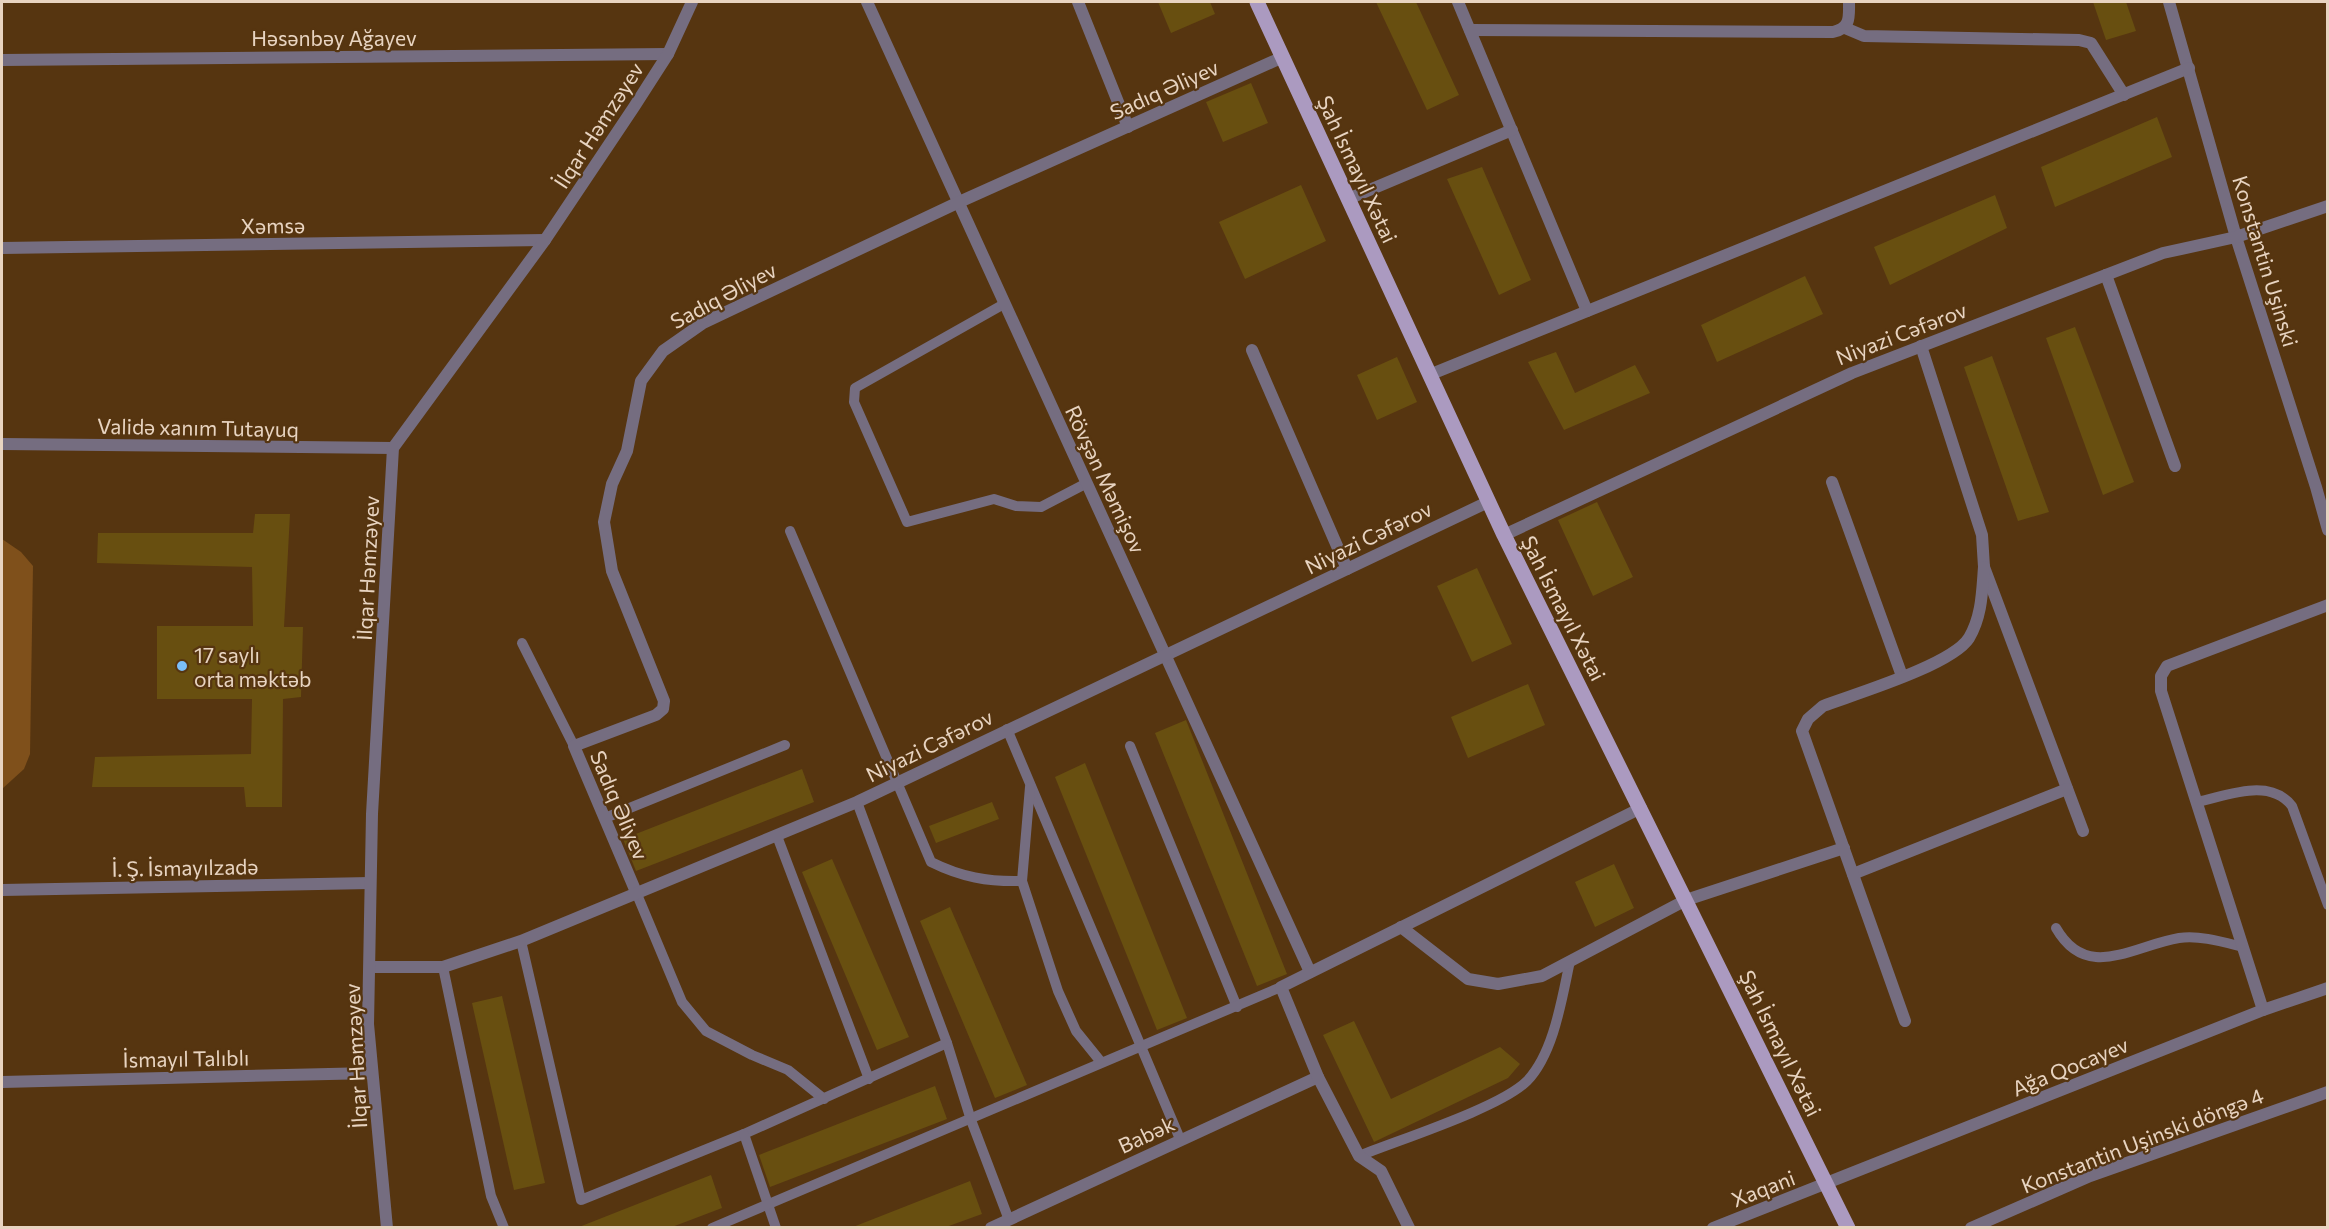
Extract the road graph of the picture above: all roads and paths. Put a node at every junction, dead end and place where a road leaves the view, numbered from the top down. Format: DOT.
graph roads {
  1 [pos="692,2"];
  2 [pos="867,2"];
  3 [pos="1078,2"];
  4 [pos="1257,2"];
  5 [pos="1458,2"];
  6 [pos="1849,2"];
  7 [pos="2169,2"];
  8 [pos="1845,28"];
  9 [pos="1470,30"];
  10 [pos="668,54"];
  11 [pos="1283,57"];
  12 [pos="2,60"];
  13 [pos="2189,68"];
  14 [pos="2124,94"];
  15 [pos="1128,127"];
  16 [pos="1512,130"];
  17 [pos="1348,199"];
  18 [pos="957,203"];
  19 [pos="2328,206"];
  20 [pos="2236,237"];
  21 [pos="544,240"];
  22 [pos="2,248"];
  23 [pos="2106,275"];
  24 [pos="1004,304"];
  25 [pos="1587,311"];
  26 [pos="1921,346"];
  27 [pos="1252,350"];
  28 [pos="1429,375"];
  29 [pos="2,444"];
  30 [pos="393,448"];
  31 [pos="2175,466"];
  32 [pos="1832,482"];
  33 [pos="1087,483"];
  34 [pos="1488,501"];
  35 [pos="2328,530"];
  36 [pos="790,531"];
  37 [pos="1504,535"];
  38 [pos="1984,567"];
  39 [pos="1347,569"];
  40 [pos="2328,605"];
  41 [pos="522,643"];
  42 [pos="1166,655"];
  43 [pos="1902,676"];
  44 [pos="1007,729"];
  45 [pos="785,745"];
  46 [pos="574,746"];
  47 [pos="1130,746"];
  48 [pos="897,783"];
  49 [pos="1030,784"];
  50 [pos="2067,789"];
  51 [pos="857,802"];
  52 [pos="2197,802"];
  53 [pos="1641,808"];
  54 [pos="604,818"];
  55 [pos="2083,831"];
  56 [pos="777,836"];
  57 [pos="1844,848"];
  58 [pos="1853,874"];
  59 [pos="1022,881"];
  60 [pos="370,882"];
  61 [pos="2,890"];
  62 [pos="636,892"];
  63 [pos="1686,900"];
  64 [pos="2328,905"];
  65 [pos="1401,927"];
  66 [pos="2056,928"];
  67 [pos="521,941"];
  68 [pos="2243,947"];
  69 [pos="1570,961"];
  70 [pos="369,967"];
  71 [pos="443,967"];
  72 [pos="1310,972"];
  73 [pos="1281,987"];
  74 [pos="2328,988"];
  75 [pos="1237,1007"];
  76 [pos="2263,1010"];
  77 [pos="1905,1021"];
  78 [pos="947,1043"];
  79 [pos="1140,1046"];
  80 [pos="1101,1062"];
  81 [pos="372,1073"];
  82 [pos="1318,1077"];
  83 [pos="869,1079"];
  84 [pos="2,1082"];
  85 [pos="2328,1092"];
  86 [pos="824,1099"];
  87 [pos="970,1120"];
  88 [pos="744,1134"];
  89 [pos="1180,1139"];
  90 [pos="1359,1156"];
  91 [pos="1828,1184"];
  92 [pos="768,1204"];
  93 [pos="1009,1220"];
  94 [pos="387,1227"];
  95 [pos="504,1227"];
  96 [pos="712,1227"];
  97 [pos="776,1227"];
  98 [pos="991,1227"];
  99 [pos="1408,1227"];
  100 [pos="1713,1227"];
  101 [pos="1848,1227"];
  102 [pos="1971,1227"];
  1 -- 10 [label="street, İlqar Həmzəyev"];
  2 -- 18 [label="street, Rövşən Məmişov"];
  3 -- 15 [label="street"];
  4 -- 11 [label="main road, Şah İsmayıl Xətai"];
  5 -- 9 [label="street"];
  6 -- 8 [label="street"];
  7 -- 13 [label="street, Konstantin Uşinski"];
  8 -- 9 [label="street"];
  8 -- 14 [label="street"];
  9 -- 16 [label="street"];
  10 -- 12 [label="street, Həsənbəy Ağayev"];
  10 -- 21 [label="street, İlqar Həmzəyev"];
  11 -- 15 [label="street, Sadıq Əliyev"];
  11 -- 17 [label="main road, Şah İsmayıl Xətai"];
  13 -- 14 [label="street"];
  13 -- 20 [label="street, Konstantin Uşinski"];
  14 -- 25 [label="street"];
  15 -- 18 [label="street, Sadıq Əliyev"];
  16 -- 17 [label="street"];
  16 -- 25 [label="street"];
  17 -- 28 [label="main road, Şah İsmayıl Xətai"];
  18 -- 24 [label="street, Rövşən Məmişov"];
  18 -- 46 [label="street, Sadıq Əliyev"];
  19 -- 20 [label="street, Niyazi Cəfərov"];
  20 -- 23 [label="street, Niyazi Cəfərov"];
  20 -- 35 [label="street, Konstantin Uşinski"];
  21 -- 22 [label="street, Xəmsə"];
  21 -- 30 [label="street, İlqar Həmzəyev"];
  23 -- 26 [label="street, Niyazi Cəfərov"];
  23 -- 31 [label="street"];
  24 -- 33 [label="street, Rövşən Məmişov"];
  24 -- 33 [label="lane"];
  25 -- 28 [label="street"];
  26 -- 37 [label="street, Niyazi Cəfərov"];
  26 -- 38 [label="street"];
  27 -- 39 [label="street"];
  28 -- 34 [label="main road, Şah İsmayıl Xətai"];
  29 -- 30 [label="street, Validə xanım Tutayuq"];
  30 -- 60 [label="street, İlqar Həmzəyev"];
  32 -- 43 [label="street"];
  33 -- 42 [label="street, Rövşən Məmişov"];
  34 -- 37 [label="main road, Şah İsmayıl Xətai"];
  34 -- 39 [label="street, Niyazi Cəfərov"];
  36 -- 48 [label="lane"];
  37 -- 53 [label="main road, Şah İsmayıl Xətai"];
  38 -- 43 [label="street"];
  38 -- 50 [label="street"];
  39 -- 42 [label="street, Niyazi Cəfərov"];
  40 -- 52 [label="street"];
  41 -- 46 [label="lane"];
  42 -- 44 [label="street, Niyazi Cəfərov"];
  42 -- 72 [label="street, Rövşən Məmişov"];
  43 -- 57 [label="street"];
  44 -- 48 [label="street, Niyazi Cəfərov"];
  44 -- 49 [label="lane"];
  45 -- 54 [label="lane"];
  46 -- 54 [label="street, Sadıq Əliyev"];
  47 -- 75 [label="lane"];
  48 -- 51 [label="street, Niyazi Cəfərov"];
  48 -- 59 [label="lane"];
  49 -- 59 [label="lane"];
  49 -- 79 [label="lane"];
  50 -- 55 [label="street"];
  50 -- 58 [label="street"];
  51 -- 56 [label="street, Niyazi Cəfərov"];
  51 -- 78 [label="lane"];
  52 -- 64 [label="lane"];
  52 -- 68 [label="street"];
  53 -- 63 [label="main road, Şah İsmayıl Xətai"];
  53 -- 65 [label="street"];
  54 -- 62 [label="street, Sadıq Əliyev"];
  56 -- 62 [label="street, Niyazi Cəfərov"];
  56 -- 83 [label="lane"];
  57 -- 58 [label="street"];
  57 -- 63 [label="street"];
  58 -- 77 [label="street"];
  59 -- 80 [label="lane"];
  60 -- 61 [label="street, İ. Ş. İsmayılzadə"];
  60 -- 70 [label="street, İlqar Həmzəyev"];
  62 -- 67 [label="street, Niyazi Cəfərov"];
  62 -- 86 [label="lane"];
  63 -- 69 [label="street"];
  63 -- 91 [label="main road, Şah İsmayıl Xətai"];
  65 -- 69 [label="street"];
  65 -- 72 [label="street"];
  66 -- 68 [label="lane"];
  67 -- 71 [label="street, Niyazi Cəfərov"];
  67 -- 88 [label="lane"];
  68 -- 76 [label="street"];
  69 -- 90 [label="lane"];
  70 -- 71 [label="street, Niyazi Cəfərov"];
  70 -- 81 [label="street, İlqar Həmzəyev"];
  71 -- 95 [label="lane"];
  72 -- 73 [label="street"];
  73 -- 75 [label="lane"];
  73 -- 82 [label="street"];
  74 -- 76 [label="street, Ağa Qocayev"];
  75 -- 79 [label="lane"];
  76 -- 91 [label="street, Ağa Qocayev"];
  78 -- 83 [label="lane"];
  78 -- 87 [label="lane"];
  79 -- 80 [label="lane"];
  79 -- 89 [label="lane"];
  80 -- 87 [label="lane"];
  81 -- 84 [label="street, İsmayıl Talıblı"];
  81 -- 94 [label="street, İlqar Həmzəyev"];
  82 -- 89 [label="street, Babək"];
  82 -- 90 [label="street"];
  83 -- 86 [label="lane"];
  85 -- 102 [label="street, Konstantin Uşinski döngə 4"];
  86 -- 88 [label="lane"];
  87 -- 92 [label="lane"];
  87 -- 93 [label="lane"];
  88 -- 92 [label="lane"];
  89 -- 93 [label="street, Babək"];
  90 -- 99 [label="street"];
  91 -- 100 [label="street, Xaqani"];
  91 -- 101 [label="main road, Şah İsmayıl Xətai"];
  92 -- 96 [label="lane"];
  92 -- 97 [label="lane"];
  93 -- 98 [label="street, Babək"];
}
